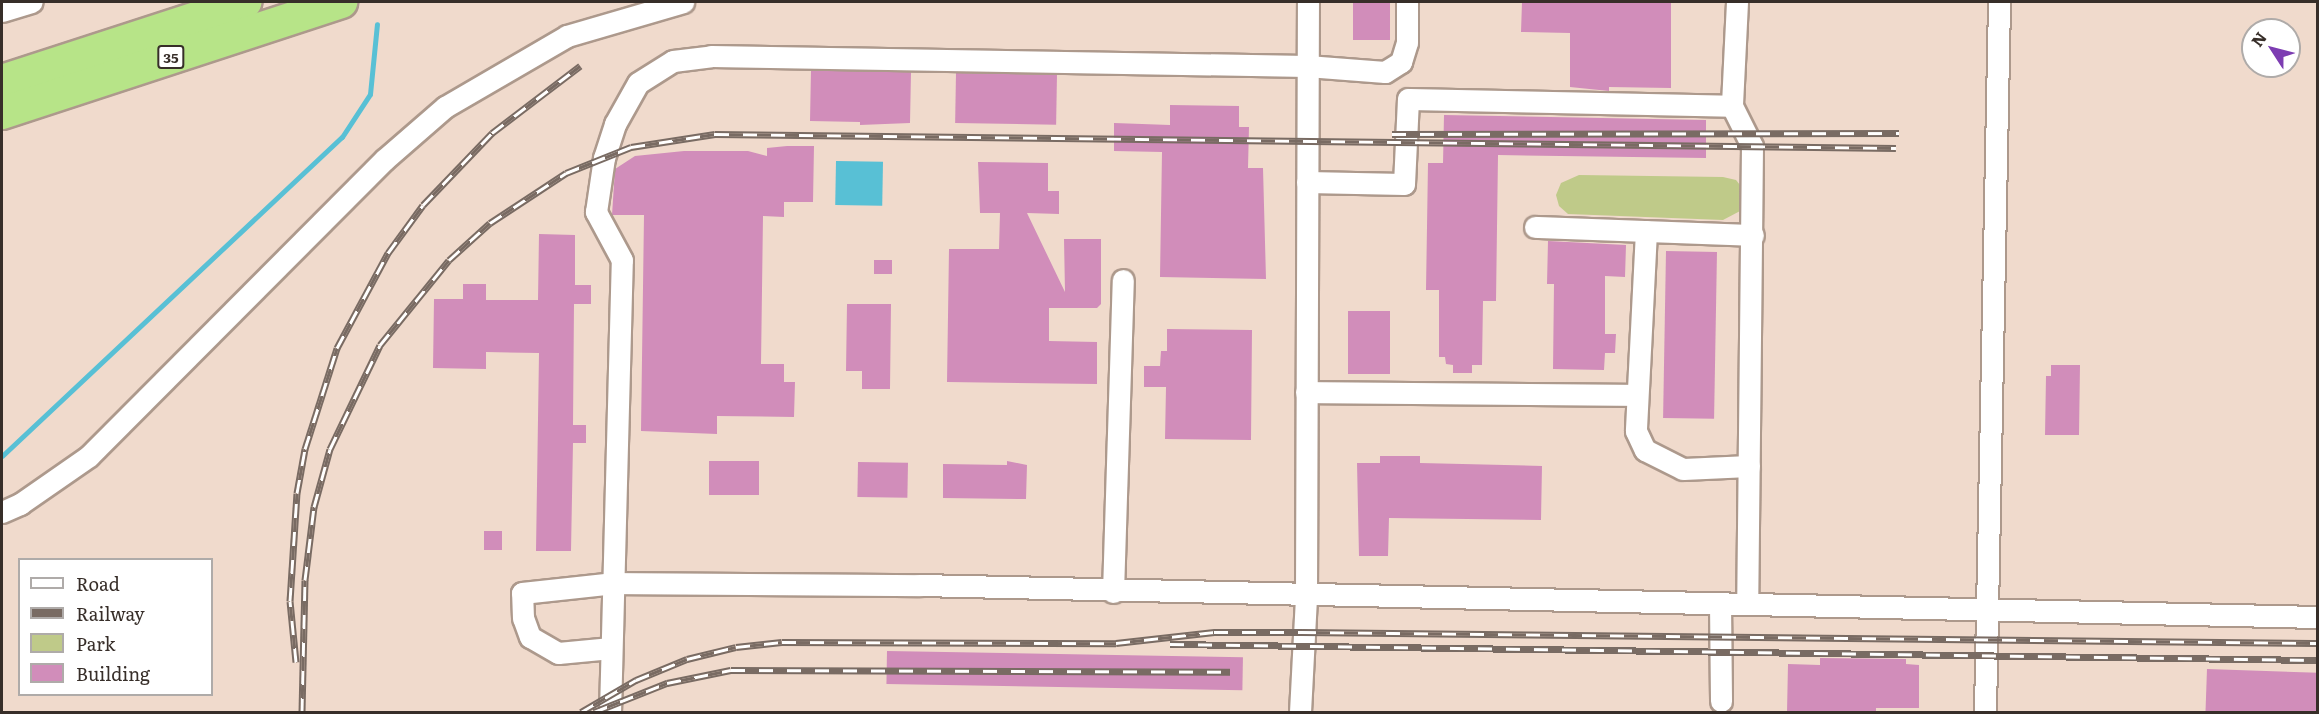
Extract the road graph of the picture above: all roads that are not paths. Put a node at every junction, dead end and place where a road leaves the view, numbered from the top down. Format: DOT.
graph roads {
  1 [pos="32,2"];
  2 [pos="245,2"];
  3 [pos="341,2"];
  4 [pos="683,2"];
  5 [pos="1308,2"];
  6 [pos="1407,2"];
  7 [pos="1737,2"];
  8 [pos="1999,2"];
  9 [pos="2,11"];
  10 [pos="1307,66"];
  11 [pos="2,81"];
  12 [pos="1732,106"];
  13 [pos="2,113"];
  14 [pos="1307,182"];
  15 [pos="1535,227"];
  16 [pos="1646,231"];
  17 [pos="1753,235"];
  18 [pos="1123,280"];
  19 [pos="1306,392"];
  20 [pos="1635,395"];
  21 [pos="1749,466"];
  22 [pos="2,512"];
  23 [pos="614,584"];
  24 [pos="1113,591"];
  25 [pos="1306,596"];
  26 [pos="1720,603"];
  27 [pos="1747,603"];
  28 [pos="1987,609"];
  29 [pos="2318,617"];
  30 [pos="611,648"];
  31 [pos="1721,701"];
  32 [pos="610,712"];
  33 [pos="1300,712"];
  34 [pos="1985,712"];
  1 -- 9 [label="street"];
  2 -- 11 [label="highway, 35"];
  3 -- 13 [label="highway, 35"];
  4 -- 22 [label="street"];
  5 -- 10 [label="street"];
  6 -- 10 [label="street"];
  7 -- 12 [label="street"];
  8 -- 28 [label="street"];
  10 -- 14 [label="street"];
  10 -- 23 [label="street"];
  12 -- 14 [label="street"];
  12 -- 17 [label="street"];
  14 -- 19 [label="street"];
  15 -- 16 [label="street"];
  16 -- 17 [label="street"];
  16 -- 20 [label="street"];
  17 -- 21 [label="street"];
  18 -- 24 [label="street"];
  19 -- 20 [label="street"];
  19 -- 25 [label="street"];
  20 -- 21 [label="street"];
  21 -- 27 [label="street"];
  23 -- 24 [label="street"];
  23 -- 30 [label="street"];
  23 -- 30 [label="street"];
  24 -- 25 [label="street"];
  25 -- 26 [label="street"];
  25 -- 33 [label="street"];
  26 -- 27 [label="street"];
  26 -- 31 [label="street"];
  27 -- 28 [label="street"];
  28 -- 29 [label="street"];
  28 -- 34 [label="street"];
  30 -- 32 [label="street"];
}
